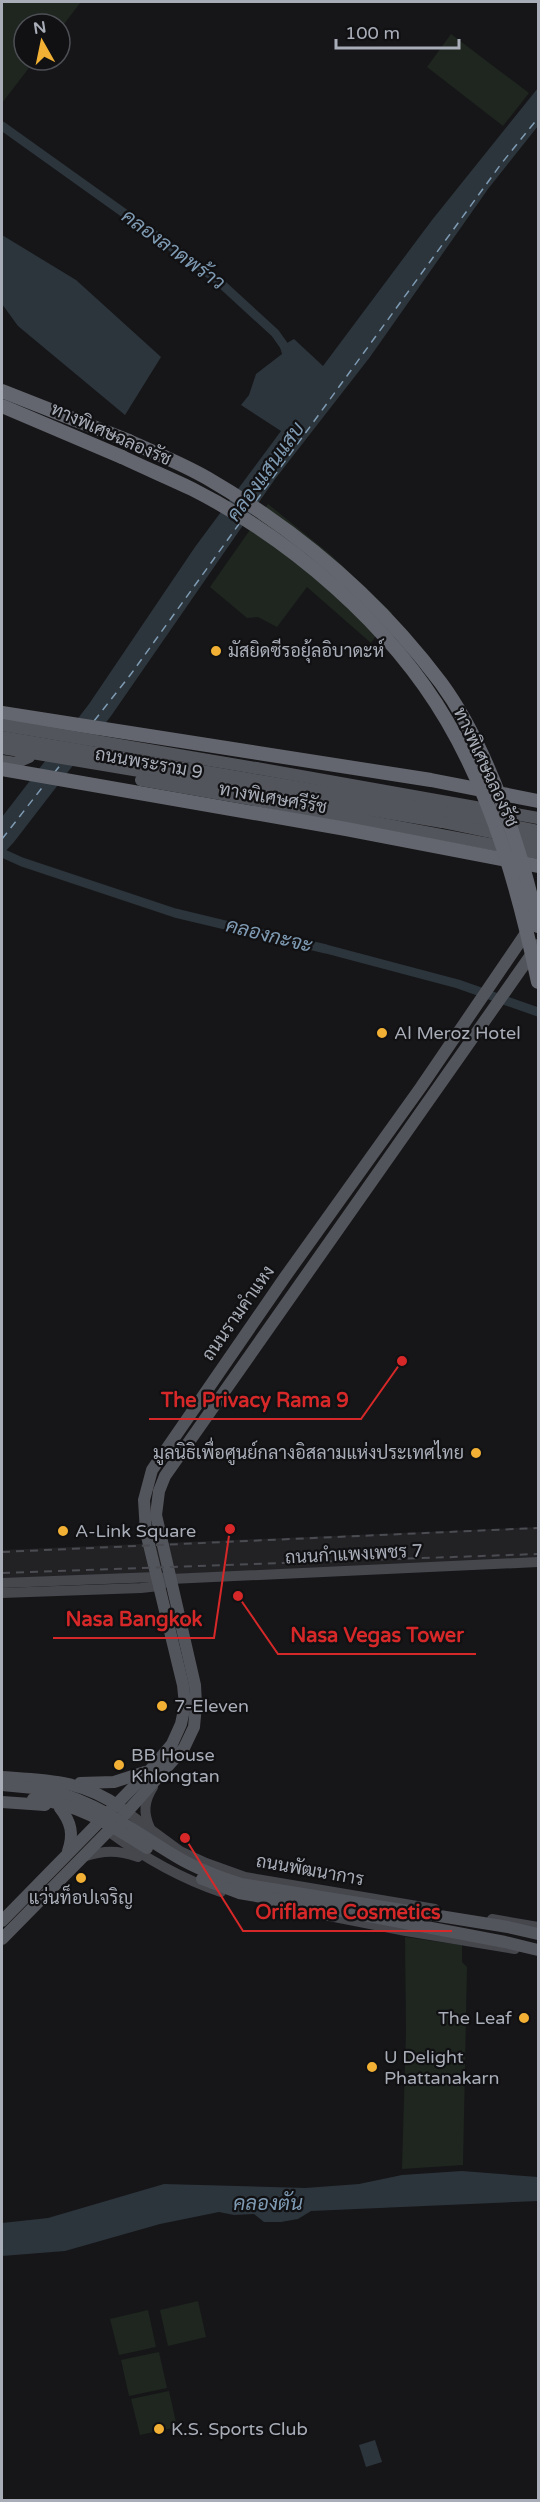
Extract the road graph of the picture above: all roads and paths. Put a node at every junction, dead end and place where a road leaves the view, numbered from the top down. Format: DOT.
graph roads {
  1 [pos="2,391"];
  2 [pos="2,406"];
  3 [pos="2,714"];
  4 [pos="2,725"];
  5 [pos="2,737"];
  6 [pos="2,748"];
  7 [pos="2,755"];
  8 [pos="2,761"];
  9 [pos="2,769"];
  10 [pos="538,801"];
  11 [pos="536,823"];
  12 [pos="538,842"];
  13 [pos="538,853"];
  14 [pos="538,866"];
  15 [pos="538,914"];
  16 [pos="538,926"];
  17 [pos="538,945"];
  18 [pos="538,982"];
  19 [pos="401,1115"];
  20 [pos="413,1122"];
  21 [pos="197,1404"];
  22 [pos="210,1414"];
  23 [pos="538,1562"];
  24 [pos="171,1579"];
  25 [pos="157,1581"];
  26 [pos="2,1583"];
  27 [pos="2,1593"];
  28 [pos="155,1772"];
  29 [pos="2,1777"];
  30 [pos="65,1781"];
  31 [pos="2,1785"];
  32 [pos="33,1793"];
  33 [pos="2,1796"];
  34 [pos="2,1802"];
  35 [pos="115,1803"];
  36 [pos="60,1808"];
  37 [pos="127,1812"];
  38 [pos="96,1824"];
  39 [pos="151,1831"];
  40 [pos="108,1832"];
  41 [pos="66,1854"];
  42 [pos="82,1857"];
  43 [pos="156,1863"];
  44 [pos="232,1872"];
  45 [pos="226,1893"];
  46 [pos="2,1921"];
  47 [pos="538,1927"];
  48 [pos="538,1934"];
  49 [pos="2,1939"];
  50 [pos="538,1952"];
  1 -- 16 [label="highway, ทางพิเศษฉลองรัช, bridge"];
  2 -- 18 [label="highway, ทางพิเศษฉลองรัช, bridge"];
  3 -- 8 [label="main road"];
  3 -- 10 [label="highway, bridge"];
  4 -- 11 [label="main road, ถนนพระราม 9, bridge"];
  5 -- 11 [label="main road, ถนนพระราม 9, bridge"];
  6 -- 12 [label="main road, ถนนพระราม 9, bridge"];
  7 -- 13 [label="main road, ถนนพระราม 9, bridge"];
  9 -- 14 [label="highway, ทางพิเศษศรีรัช, bridge"];
  15 -- 19 [label="main road, ถนนรามคำแหง"];
  17 -- 20 [label="main road, ถนนรามคำแหง"];
  19 -- 20 [label="main road"];
  19 -- 21 [label="main road, ถนนรามคำแหง"];
  20 -- 22 [label="main road, ถนนรามคำแหง"];
  21 -- 22 [label="main road"];
  21 -- 25 [label="main road, ถนนรามคำแหง"];
  22 -- 24 [label="main road, ถนนรามคำแหง"];
  23 -- 24 [label="main road, ถนนกำแพงเพชร 7"];
  24 -- 25 [label="main road, ถนนกำแพงเพชร 7"];
  24 -- 28 [label="main road, ถนนรามคำแหง"];
  25 -- 26 [label="main road, ถนนกำแพงเพชร 7"];
  25 -- 27 [label="main road, ถนนกำแพงเพชร 7"];
  25 -- 28 [label="main road, ถนนรามคำแหง"];
  28 -- 30 [label="main road"];
  28 -- 35 [label="main road, ถนนรามคำแหง"];
  28 -- 37 [label="main road, ถนนรามคำแหง"];
  28 -- 39 [label="main road"];
  29 -- 30 [label="main road"];
  30 -- 35 [label="main road"];
  31 -- 32 [label="main road"];
  32 -- 33 [label="main road"];
  32 -- 48 [label="main road, ถนนพัฒนาการ, bridge"];
  32 -- 50 [label="main road, ถนนพัฒนาการ, bridge"];
  34 -- 36 [label="main road"];
  35 -- 37 [label="main road"];
  35 -- 38 [label="main road, ถนนรามคำแหง"];
  36 -- 38 [label="main road"];
  36 -- 41 [label="main road"];
  37 -- 39 [label="main road, ถนนพัฒนาการ"];
  37 -- 40 [label="main road, ถนนรามคำแหง"];
  38 -- 40 [label="main road"];
  38 -- 41 [label="main road, ถนนรามคำแหง"];
  39 -- 44 [label="main road, ถนนพัฒนาการ"];
  40 -- 42 [label="main road, ถนนรามคำแหง"];
  40 -- 43 [label="main road, ถนนพัฒนาการ"];
  41 -- 46 [label="main road, ถนนรามคำแหง"];
  42 -- 43 [label="main road"];
  42 -- 49 [label="main road, ถนนรามคำแหง"];
  43 -- 45 [label="main road, ถนนพัฒนาการ"];
  44 -- 45 [label="main road"];
  44 -- 47 [label="main road, ถนนพัฒนาการ"];
  45 -- 50 [label="main road, ถนนพัฒนาการ"];
}
